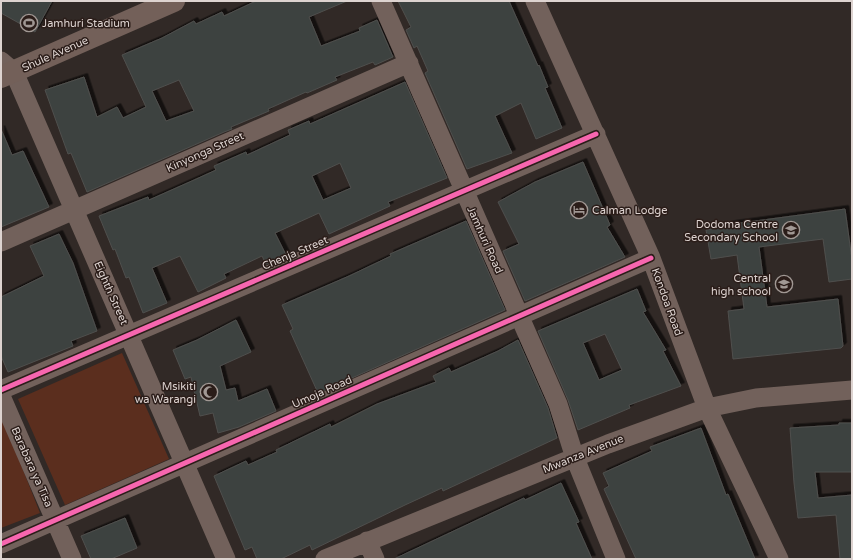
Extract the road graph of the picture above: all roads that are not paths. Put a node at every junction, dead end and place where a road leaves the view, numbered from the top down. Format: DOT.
graph roads {
  1 [pos="174,1"];
  2 [pos="381,1"];
  3 [pos="534,1"];
  4 [pos="409,63"];
  5 [pos="6,70"];
  6 [pos="596,134"];
  7 [pos="463,191"];
  8 [pos="74,210"];
  9 [pos="1,242"];
  10 [pos="651,258"];
  11 [pos="519,316"];
  12 [pos="129,335"];
  13 [pos="1,390"];
  14 [pos="852,390"];
  15 [pos="1,396"];
  16 [pos="706,408"];
  17 [pos="575,458"];
  18 [pos="185,463"];
  19 [pos="55,520"];
  20 [pos="367,541"];
  21 [pos="1,544"];
  22 [pos="72,559"];
  23 [pos="226,559"];
  24 [pos="325,559"];
  25 [pos="375,559"];
  26 [pos="616,559"];
  27 [pos="779,559"];
  1 -- 5 [label="main road, Shule Avenue"];
  2 -- 4 [label="street, Jamhuri Road"];
  3 -- 6 [label="street, Kondoa Road"];
  4 -- 7 [label="street, Jamhuri Road"];
  4 -- 8 [label="street, Kinyonga Street"];
  5 -- 8 [label="street, Eighth Street"];
  6 -- 7 [label="street, Chenja Street"];
  6 -- 10 [label="street, Kondoa Road"];
  7 -- 11 [label="street, Jamhuri Road"];
  7 -- 12 [label="street, Chenja Street"];
  8 -- 9 [label="street, Kinyonga Street"];
  8 -- 12 [label="street, Eighth Street"];
  10 -- 11 [label="street, Umoja Road"];
  10 -- 16 [label="street, Kondoa Road"];
  11 -- 17 [label="street, Jamhuri Road"];
  11 -- 18 [label="street, Umoja Road"];
  12 -- 13 [label="street, Chenja Street"];
  12 -- 18 [label="street, Eighth Street"];
  14 -- 16 [label="street, Mwanza Avenue"];
  15 -- 19 [label="street, Barabara ya Tisa"];
  16 -- 17 [label="street, Mwanza Avenue"];
  16 -- 27 [label="street, Kondoa Road"];
  17 -- 20 [label="street, Mwanza Avenue"];
  17 -- 26 [label="street, Jamhuri Road"];
  18 -- 19 [label="street, Umoja Road"];
  18 -- 23 [label="street, Eighth Street"];
  19 -- 21 [label="street, Umoja Road"];
  19 -- 22 [label="street, Barabara ya Tisa"];
  20 -- 24 [label="street, Mwanza Avenue"];
  20 -- 25 [label="street"];
}
